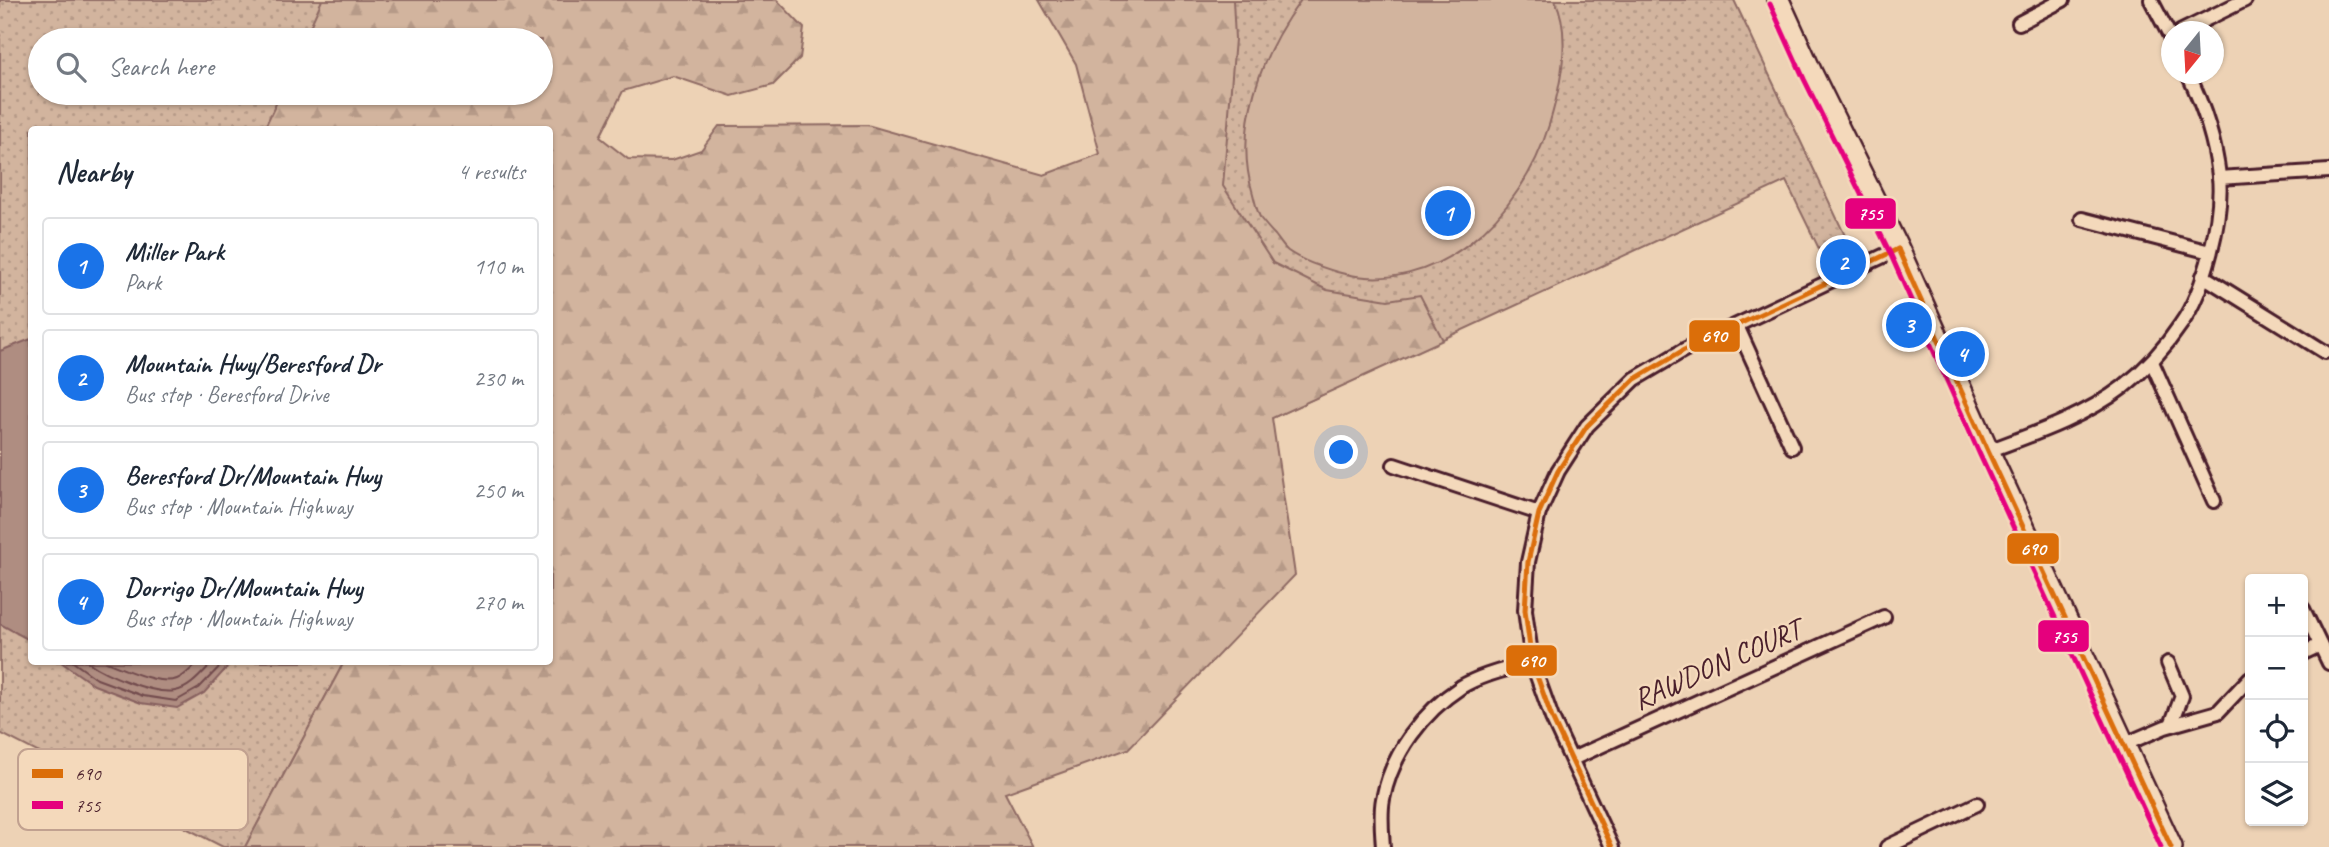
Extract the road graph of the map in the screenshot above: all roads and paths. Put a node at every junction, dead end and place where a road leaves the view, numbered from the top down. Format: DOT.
graph roads {
  1 [pos="1778,0"];
  2 [pos="2063,0"];
  3 [pos="2151,0"];
  4 [pos="2245,0"];
  5 [pos="2164,21"];
  6 [pos="2203,21"];
  7 [pos="2019,23"];
  8 [pos="2192,84"];
  9 [pos="2329,171"];
  10 [pos="2219,178"];
  11 [pos="2082,219"];
  12 [pos="1898,249"];
  13 [pos="2210,252"];
  14 [pos="2203,276"];
  15 [pos="1737,326"];
  16 [pos="2325,352"];
  17 [pos="2152,362"];
  18 [pos="1792,447"];
  19 [pos="1988,451"];
  20 [pos="1394,465"];
  21 [pos="2214,501"];
  22 [pos="1539,513"];
  23 [pos="1884,617"];
  24 [pos="2308,619"];
  25 [pos="2320,645"];
  26 [pos="2308,651"];
  27 [pos="1532,662"];
  28 [pos="2168,663"];
  29 [pos="2329,663"];
  30 [pos="2245,683"];
  31 [pos="2171,725"];
  32 [pos="2123,745"];
  33 [pos="1572,759"];
  34 [pos="1977,804"];
  35 [pos="1383,847"];
  36 [pos="1612,847"];
  37 [pos="1887,847"];
  38 [pos="2171,847"];
  1 -- 12 [label="main road"];
  2 -- 7 [label="street"];
  3 -- 5 [label="street"];
  4 -- 6 [label="street"];
  8 -- 10 [label="street"];
  9 -- 10 [label="street"];
  10 -- 13 [label="street"];
  11 -- 13 [label="street"];
  12 -- 15 [label="street"];
  12 -- 19 [label="main road"];
  13 -- 14 [label="street"];
  14 -- 16 [label="street"];
  14 -- 17 [label="street"];
  15 -- 18 [label="street"];
  15 -- 22 [label="street"];
  17 -- 19 [label="street"];
  17 -- 21 [label="street"];
  19 -- 32 [label="main road"];
  20 -- 22 [label="street"];
  22 -- 27 [label="street"];
  23 -- 33 [label="street, RAWDON COURT"];
  24 -- 25 [label="street"];
  25 -- 26 [label="street"];
  25 -- 29 [label="street"];
  27 -- 33 [label="street"];
  27 -- 35 [label="street"];
  28 -- 31 [label="street"];
  30 -- 31 [label="street"];
  31 -- 32 [label="street"];
  32 -- 38 [label="main road"];
  33 -- 36 [label="street"];
  34 -- 37 [label="street"];
}
